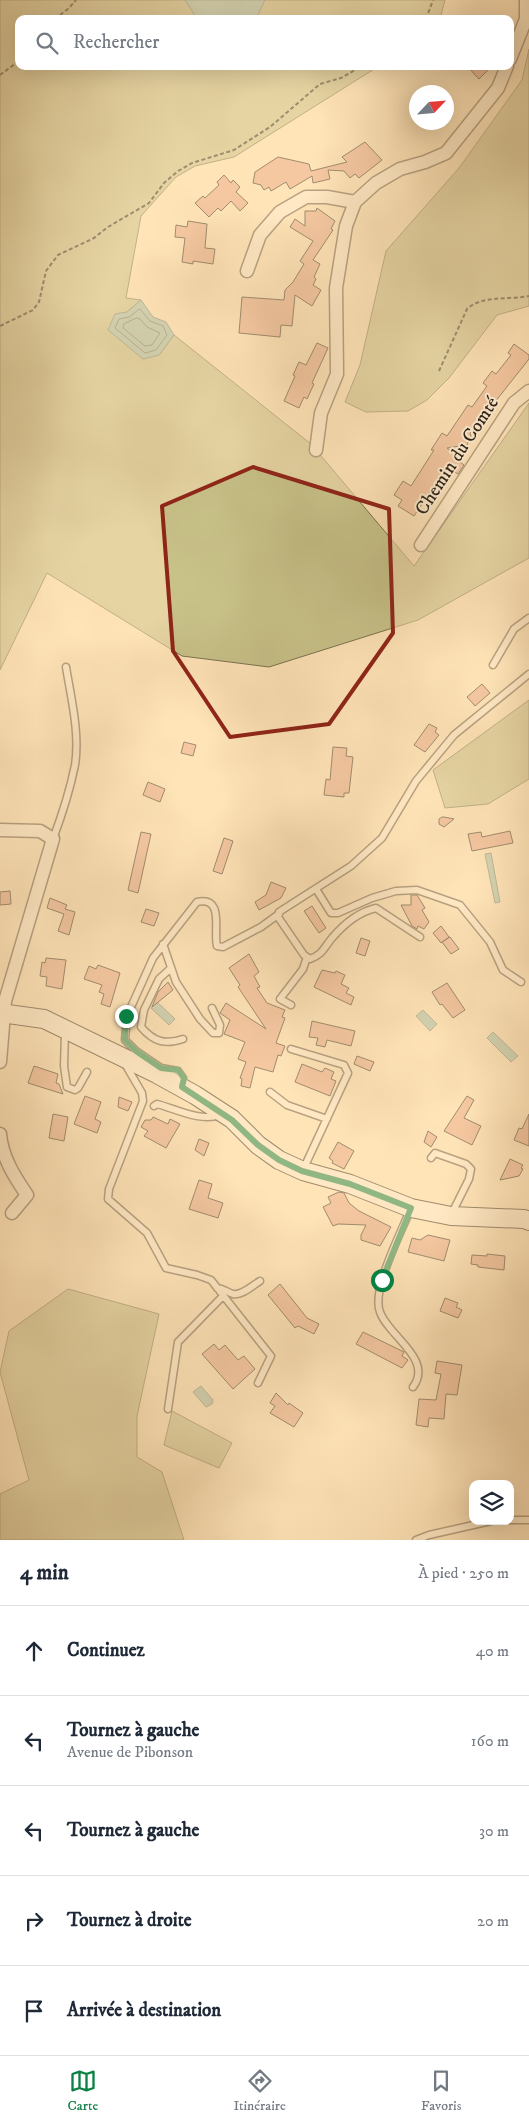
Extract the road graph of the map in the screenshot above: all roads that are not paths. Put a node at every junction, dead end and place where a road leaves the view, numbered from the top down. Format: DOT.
graph roads {
  1 [pos="526,0"];
  2 [pos="528,19"];
  3 [pos="514,50"];
  4 [pos="505,70"];
  5 [pos="356,202"];
  6 [pos="247,271"];
  7 [pos="529,392"];
  8 [pos="316,450"];
  9 [pos="421,545"];
  10 [pos="529,618"];
  11 [pos="493,666"];
  12 [pos="66,668"];
  13 [pos="529,674"];
  14 [pos="0,830"];
  15 [pos="52,839"];
  16 [pos="316,889"];
  17 [pos="279,914"];
  18 [pos="420,937"];
  19 [pos="164,944"];
  20 [pos="307,957"];
  21 [pos="171,968"];
  22 [pos="521,982"];
  23 [pos="291,1005"];
  24 [pos="212,1008"];
  25 [pos="2,1014"];
  26 [pos="66,1029"];
  27 [pos="183,1038"];
  28 [pos="291,1049"];
  29 [pos="120,1056"];
  30 [pos="0,1062"];
  31 [pos="88,1072"];
  32 [pos="182,1087"];
  33 [pos="270,1092"];
  34 [pos="154,1106"];
  35 [pos="223,1114"];
  36 [pos="327,1119"];
  37 [pos="0,1134"];
  38 [pos="431,1158"];
  39 [pos="302,1171"];
  40 [pos="411,1208"];
  41 [pos="12,1213"];
  42 [pos="451,1216"];
  43 [pos="529,1221"];
  44 [pos="260,1280"];
  45 [pos="217,1288"];
  46 [pos="223,1296"];
  47 [pos="258,1384"];
  48 [pos="413,1388"];
  49 [pos="168,1409"];
  50 [pos="514,1520"];
  51 [pos="529,1520"];
  52 [pos="473,1525"];
  53 [pos="416,1540"];
  1 -- 2 [label="street"];
  2 -- 3 [label="street"];
  4 -- 5 [label="street"];
  5 -- 6 [label="street"];
  5 -- 8 [label="street"];
  7 -- 9 [label="street, Chemin du Comté"];
  10 -- 11 [label="lane"];
  12 -- 15 [label="lane"];
  13 -- 16 [label="lane"];
  14 -- 15 [label="street"];
  15 -- 25 [label="street"];
  16 -- 17 [label="lane"];
  16 -- 22 [label="lane"];
  17 -- 19 [label="lane"];
  17 -- 20 [label="lane"];
  18 -- 20 [label="lane"];
  19 -- 21 [label="lane"];
  19 -- 32 [label="lane"];
  20 -- 23 [label="lane"];
  21 -- 24 [label="lane"];
  21 -- 27 [label="lane"];
  25 -- 26 [label="street"];
  25 -- 30 [label="street"];
  26 -- 29 [label="street"];
  26 -- 31 [label="lane"];
  28 -- 36 [label="lane"];
  29 -- 32 [label="street"];
  29 -- 45 [label="lane"];
  32 -- 35 [label="street"];
  33 -- 36 [label="lane"];
  34 -- 35 [label="lane"];
  35 -- 39 [label="street"];
  36 -- 39 [label="lane"];
  37 -- 41 [label="street"];
  38 -- 42 [label="lane"];
  39 -- 40 [label="street"];
  40 -- 42 [label="street"];
  40 -- 48 [label="lane"];
  42 -- 43 [label="street"];
  44 -- 45 [label="lane"];
  45 -- 46 [label="lane"];
  46 -- 47 [label="lane"];
  46 -- 49 [label="lane"];
  50 -- 51 [label="lane"];
  52 -- 53 [label="lane"];
}
